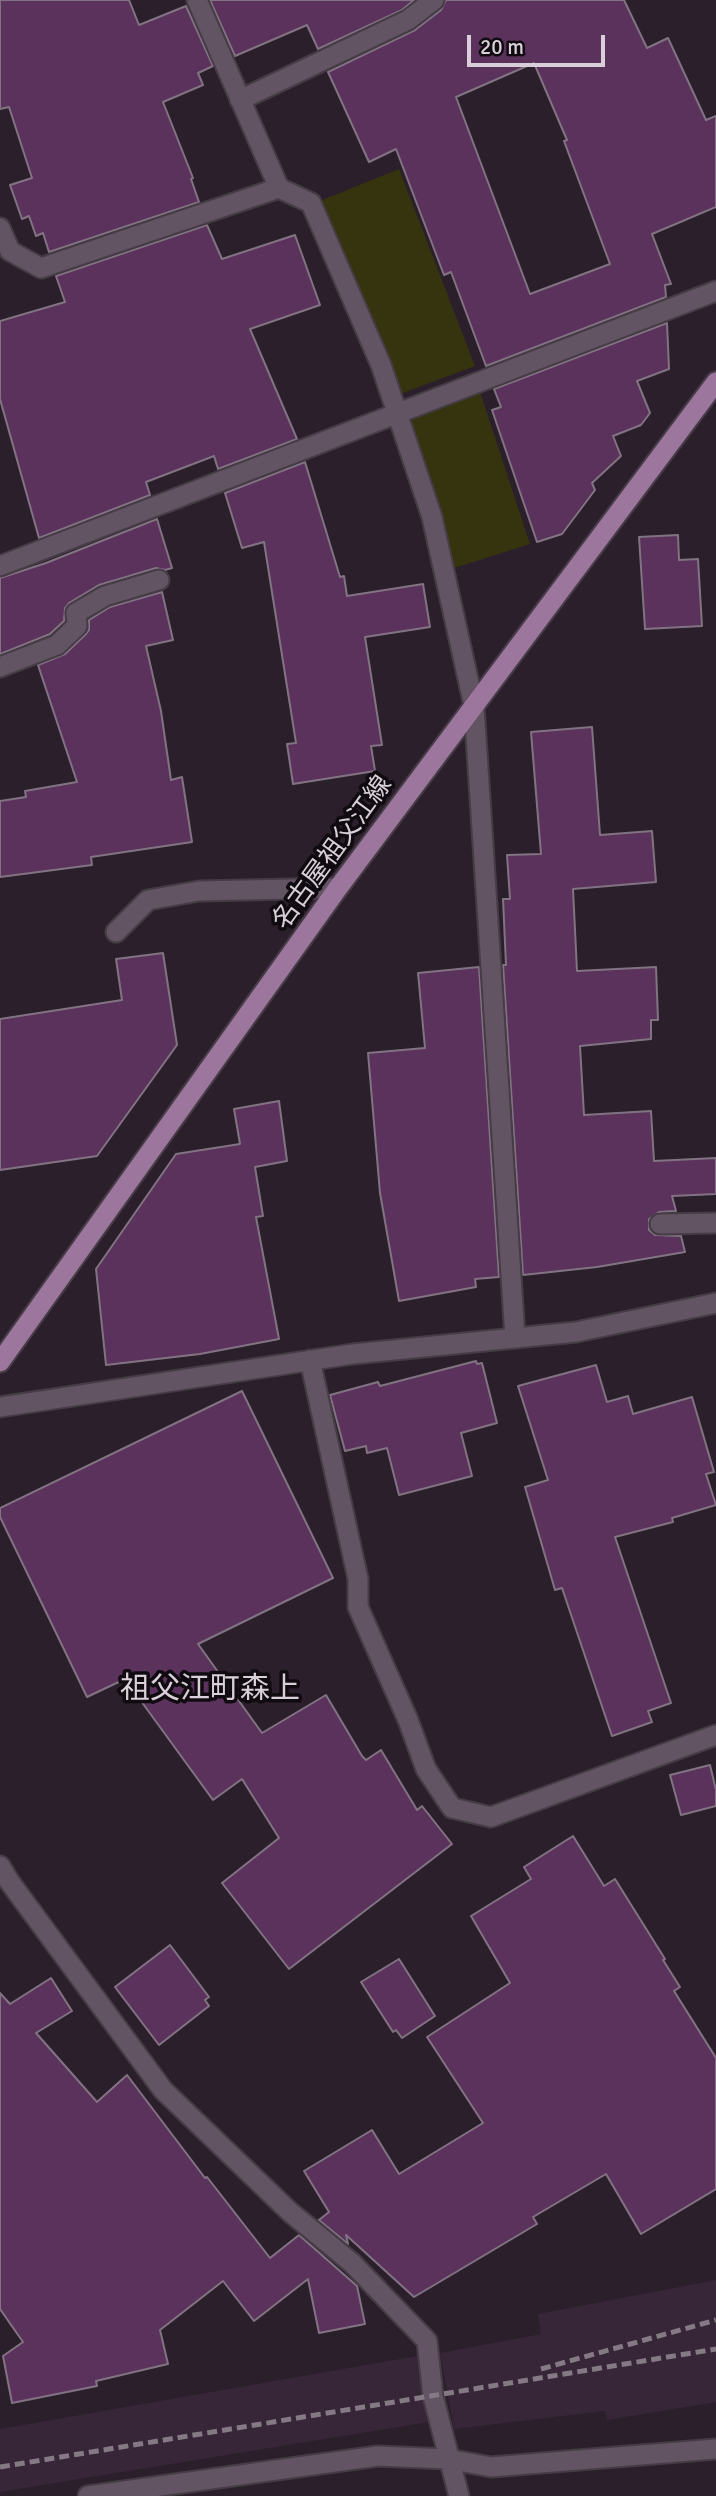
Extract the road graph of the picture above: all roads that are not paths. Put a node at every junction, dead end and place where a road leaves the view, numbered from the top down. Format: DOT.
graph roads {
  1 [pos="197,0"];
  2 [pos="434,0"];
  3 [pos="240,100"];
  4 [pos="279,188"];
  5 [pos="0,229"];
  6 [pos="716,291"];
  7 [pos="716,382"];
  8 [pos="397,412"];
  9 [pos="0,566"];
  10 [pos="159,580"];
  11 [pos="0,667"];
  12 [pos="474,706"];
  13 [pos="338,888"];
  14 [pos="116,932"];
  15 [pos="716,1223"];
  16 [pos="660,1224"];
  17 [pos="716,1303"];
  18 [pos="515,1337"];
  19 [pos="310,1360"];
  20 [pos="0,1362"];
  21 [pos="0,1407"];
  22 [pos="716,1735"];
  23 [pos="0,1866"];
  24 [pos="716,2449"];
  25 [pos="448,2459"];
  26 [pos="88,2496"];
  27 [pos="459,2496"];
  1 -- 3 [label="street"];
  2 -- 3 [label="street"];
  3 -- 4 [label="street"];
  4 -- 5 [label="street"];
  4 -- 8 [label="street"];
  6 -- 8 [label="street"];
  7 -- 12 [label="main road, 名古屋祖父江線"];
  8 -- 9 [label="street"];
  8 -- 12 [label="street"];
  10 -- 11 [label="street"];
  12 -- 13 [label="main road, 名古屋祖父江線"];
  12 -- 18 [label="street"];
  13 -- 14 [label="street"];
  13 -- 20 [label="main road, 名古屋祖父江線"];
  15 -- 16 [label="street"];
  17 -- 18 [label="street"];
  18 -- 19 [label="street"];
  19 -- 21 [label="street"];
  19 -- 22 [label="street"];
  23 -- 25 [label="street"];
  24 -- 25 [label="street"];
  25 -- 26 [label="street"];
  25 -- 27 [label="street"];
}
